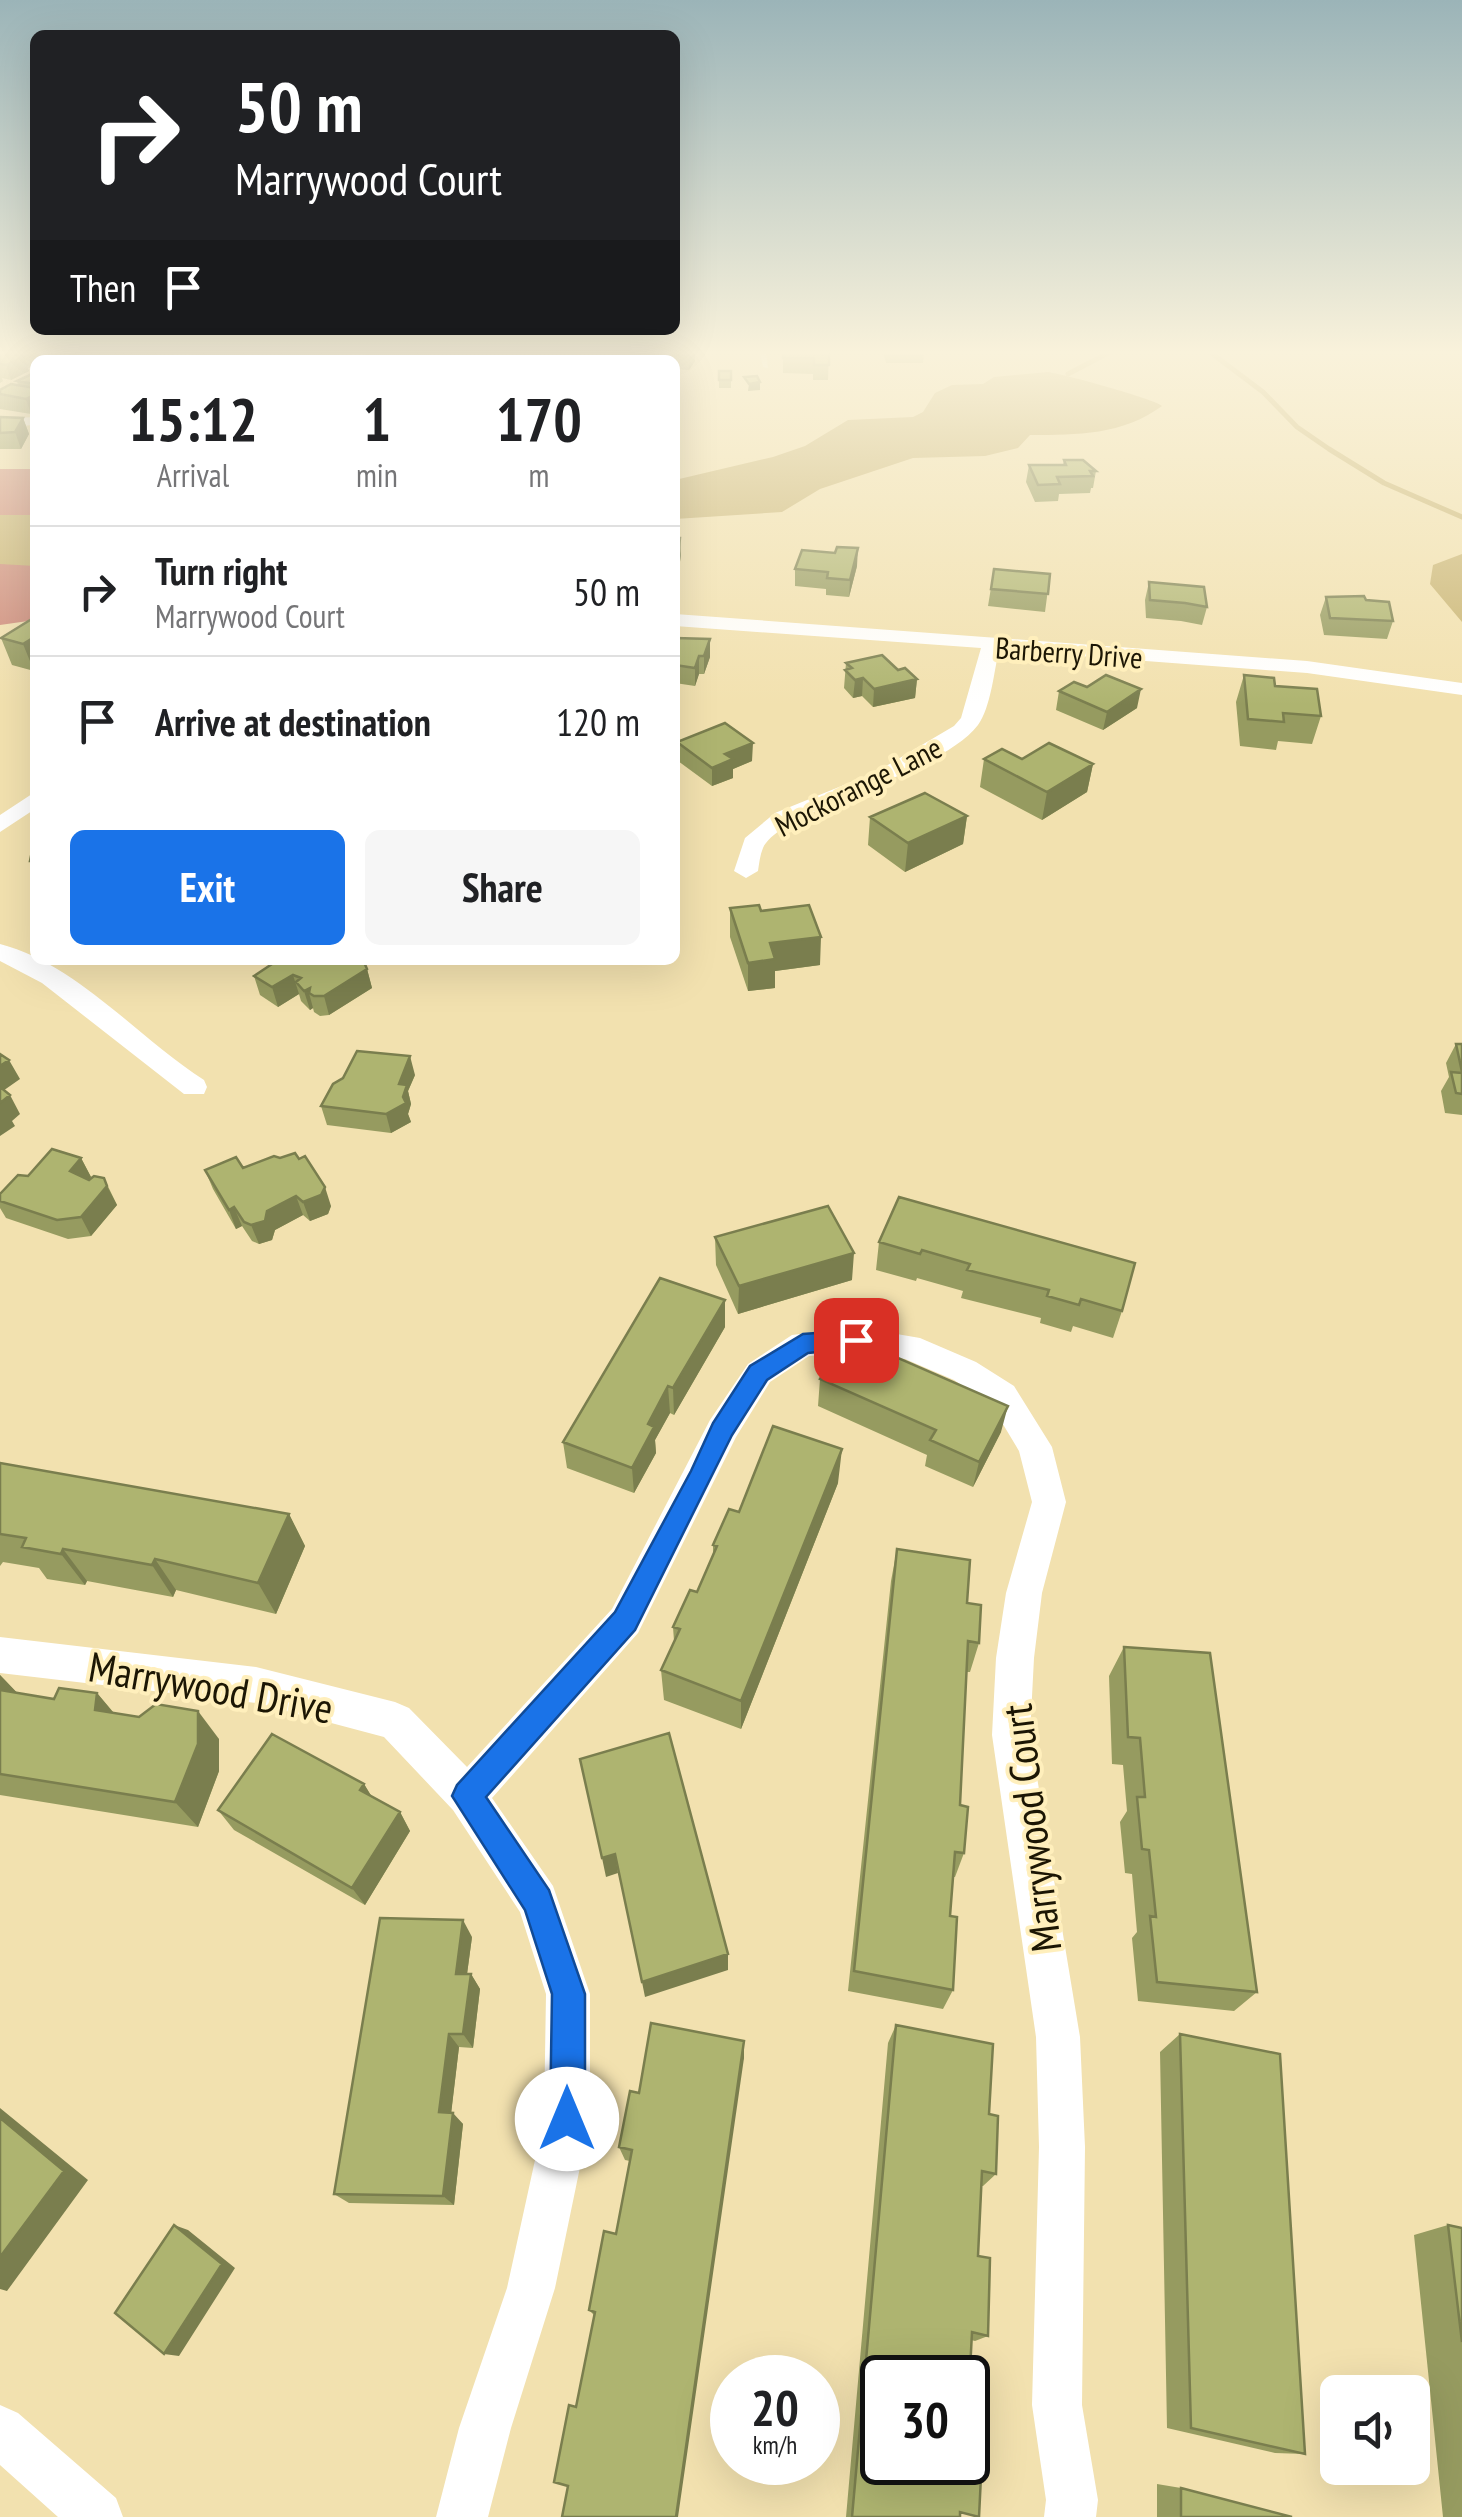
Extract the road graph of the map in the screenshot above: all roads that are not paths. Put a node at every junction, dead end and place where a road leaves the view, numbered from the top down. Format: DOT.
graph roads {
  1 [pos="680,620"];
  2 [pos="992,646"];
  3 [pos="1462,689"];
  4 [pos="30,803"];
  5 [pos="0,825"];
  6 [pos="746,871"];
  7 [pos="0,952"];
  8 [pos="30,962"];
  9 [pos="35,965"];
  10 [pos="194,1087"];
  11 [pos="0,1654"];
  12 [pos="467,1796"];
  13 [pos="0,2431"];
  14 [pos="97,2517"];
  15 [pos="462,2517"];
  16 [pos="1070,2517"];
  1 -- 2 [label="street, Barberry Drive"];
  2 -- 3 [label="street, Barberry Drive"];
  2 -- 6 [label="street, Mockorange Lane"];
  4 -- 5 [label="street"];
  7 -- 8 [label="street"];
  9 -- 10 [label="street"];
  11 -- 12 [label="street, Marrywood Drive"];
  12 -- 15 [label="street, Marrywood Drive"];
  12 -- 16 [label="street, Marrywood Court"];
  13 -- 14 [label="street"];
}
